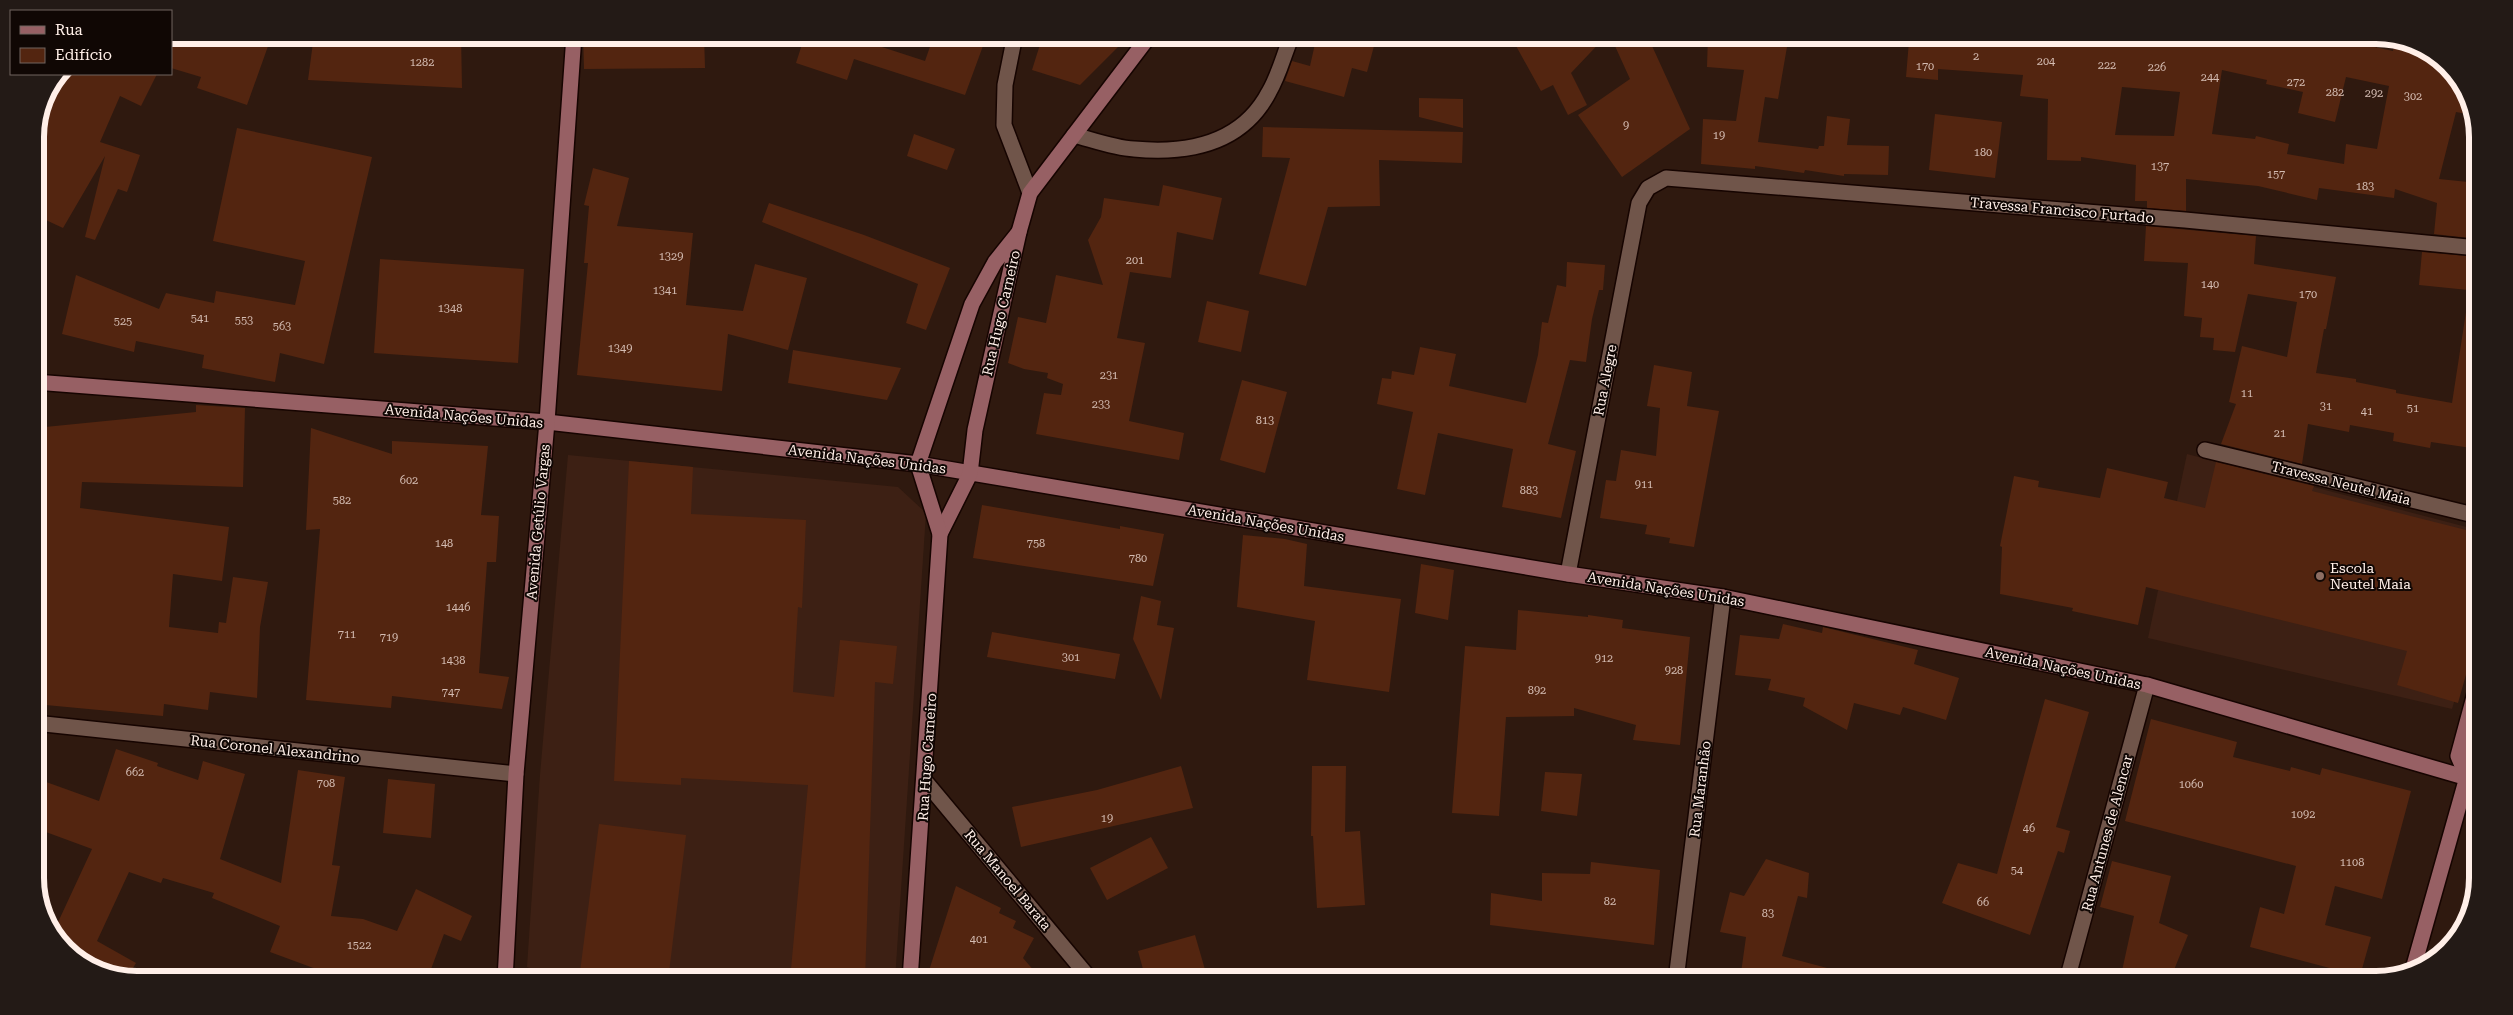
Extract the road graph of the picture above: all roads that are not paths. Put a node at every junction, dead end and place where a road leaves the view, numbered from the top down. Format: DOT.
graph roads {
  1 [pos="573,44"];
  2 [pos="1014,44"];
  3 [pos="1143,44"];
  4 [pos="1288,44"];
  5 [pos="1074,135"];
  6 [pos="1648,188"];
  7 [pos="1030,193"];
  8 [pos="1019,232"];
  9 [pos="2469,247"];
  10 [pos="44,383"];
  11 [pos="547,422"];
  12 [pos="2205,450"];
  13 [pos="918,464"];
  14 [pos="970,474"];
  15 [pos="2469,514"];
  16 [pos="940,534"];
  17 [pos="1568,574"];
  18 [pos="1723,597"];
  19 [pos="2147,685"];
  20 [pos="2469,715"];
  21 [pos="44,724"];
  22 [pos="2469,770"];
  23 [pos="516,774"];
  24 [pos="2469,776"];
  25 [pos="925,781"];
  26 [pos="2469,793"];
  27 [pos="2415,963"];
  28 [pos="505,971"];
  29 [pos="911,971"];
  30 [pos="1083,971"];
  31 [pos="1677,971"];
  32 [pos="2069,971"];
  1 -- 11 [label="street, Avenida Getúlio Vargas"];
  2 -- 7 [label="street"];
  3 -- 5 [label="street"];
  4 -- 5 [label="street"];
  5 -- 7 [label="street"];
  6 -- 9 [label="street, Travessa Francisco Furtado"];
  6 -- 17 [label="street, Rua Alegre"];
  7 -- 8 [label="street"];
  8 -- 13 [label="street, Rua Hugo Carneiro"];
  8 -- 14 [label="street, Rua Hugo Carneiro"];
  10 -- 11 [label="street, Avenida Nações Unidas"];
  11 -- 13 [label="street, Avenida Nações Unidas"];
  11 -- 23 [label="street, Avenida Getúlio Vargas"];
  12 -- 15 [label="street, Travessa Neutel Maia"];
  13 -- 14 [label="street, Avenida Nações Unidas"];
  13 -- 16 [label="street, Rua Hugo Carneiro"];
  14 -- 16 [label="street, Rua Hugo Carneiro"];
  14 -- 17 [label="street, Avenida Nações Unidas"];
  16 -- 25 [label="street, Rua Hugo Carneiro"];
  17 -- 18 [label="street, Avenida Nações Unidas"];
  18 -- 19 [label="street, Avenida Nações Unidas"];
  18 -- 31 [label="street, Rua Maranhão"];
  19 -- 24 [label="street, Avenida Nações Unidas"];
  19 -- 32 [label="street, Rua Antunes de Alencar"];
  20 -- 22 [label="street"];
  21 -- 23 [label="street, Rua Coronel Alexandrino"];
  23 -- 28 [label="street, Avenida Getúlio Vargas"];
  25 -- 29 [label="street, Rua Hugo Carneiro"];
  25 -- 30 [label="street, Rua Manoel Barata"];
  26 -- 27 [label="street"];
}
